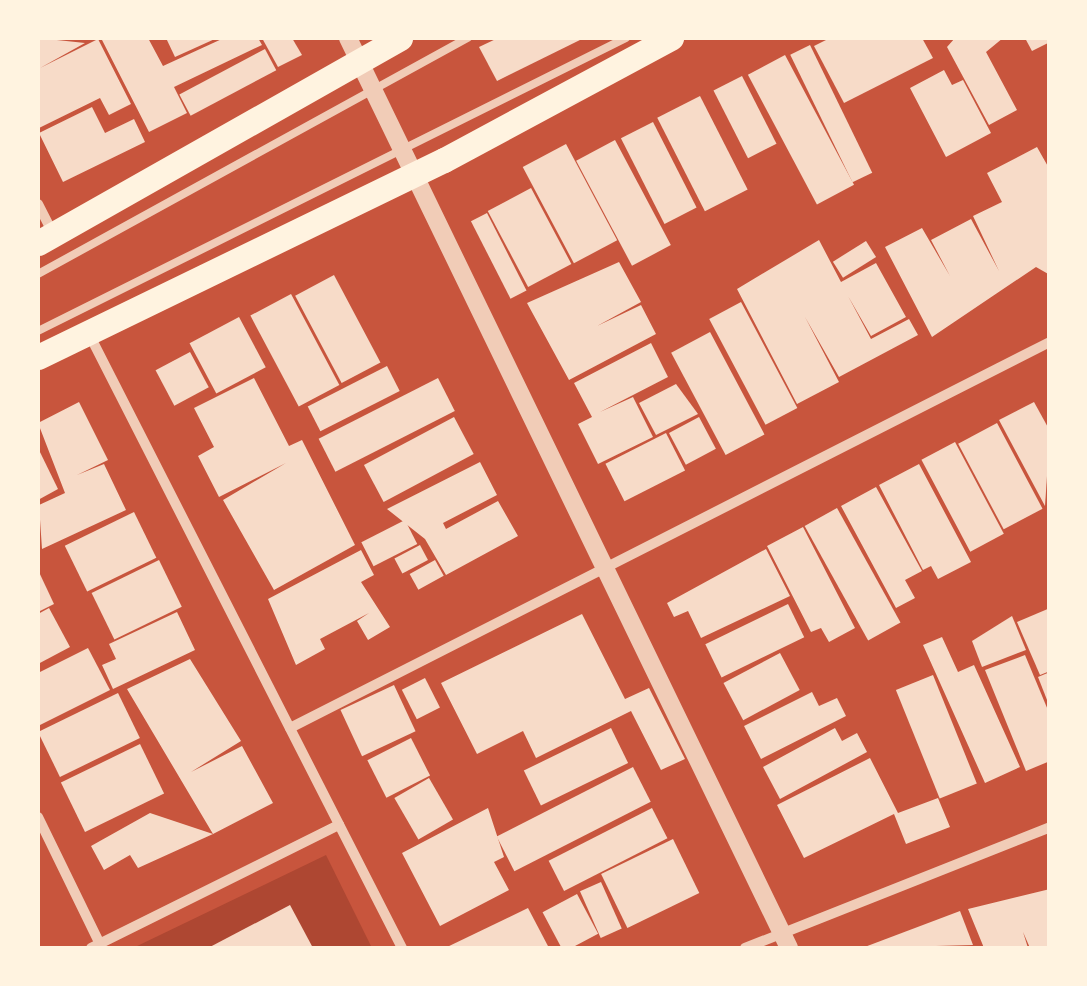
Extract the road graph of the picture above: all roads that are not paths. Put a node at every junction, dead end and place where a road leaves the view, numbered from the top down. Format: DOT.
graph roads {
  1 [pos="400,38"];
  2 [pos="468,38"];
  3 [pos="626,38"];
  4 [pos="671,38"];
  5 [pos="354,48"];
  6 [pos="373,85"];
  7 [pos="411,162"];
  8 [pos="38,204"];
  9 [pos="46,239"];
  10 [pos="38,274"];
  11 [pos="38,330"];
  12 [pos="88,332"];
  13 [pos="1050,342"];
  14 [pos="38,357"];
  15 [pos="608,569"];
  16 [pos="290,728"];
  17 [pos="38,817"];
  18 [pos="339,826"];
  19 [pos="1050,827"];
  20 [pos="785,941"];
  21 [pos="96,946"];
  22 [pos="402,948"];
  23 [pos="745,948"];
  1 -- 5 [label="main road"];
  2 -- 6 [label="lane"];
  3 -- 7 [label="lane"];
  4 -- 7 [label="main road"];
  5 -- 6 [label="street"];
  5 -- 9 [label="main road"];
  6 -- 7 [label="street"];
  6 -- 10 [label="lane"];
  7 -- 11 [label="lane"];
  7 -- 12 [label="main road"];
  7 -- 15 [label="street"];
  8 -- 9 [label="street"];
  12 -- 14 [label="main road"];
  12 -- 16 [label="street"];
  13 -- 15 [label="street"];
  15 -- 16 [label="street"];
  15 -- 20 [label="street"];
  16 -- 18 [label="street"];
  17 -- 21 [label="street"];
  18 -- 21 [label="street"];
  18 -- 22 [label="street"];
  19 -- 20 [label="street"];
  20 -- 23 [label="street"];
}
